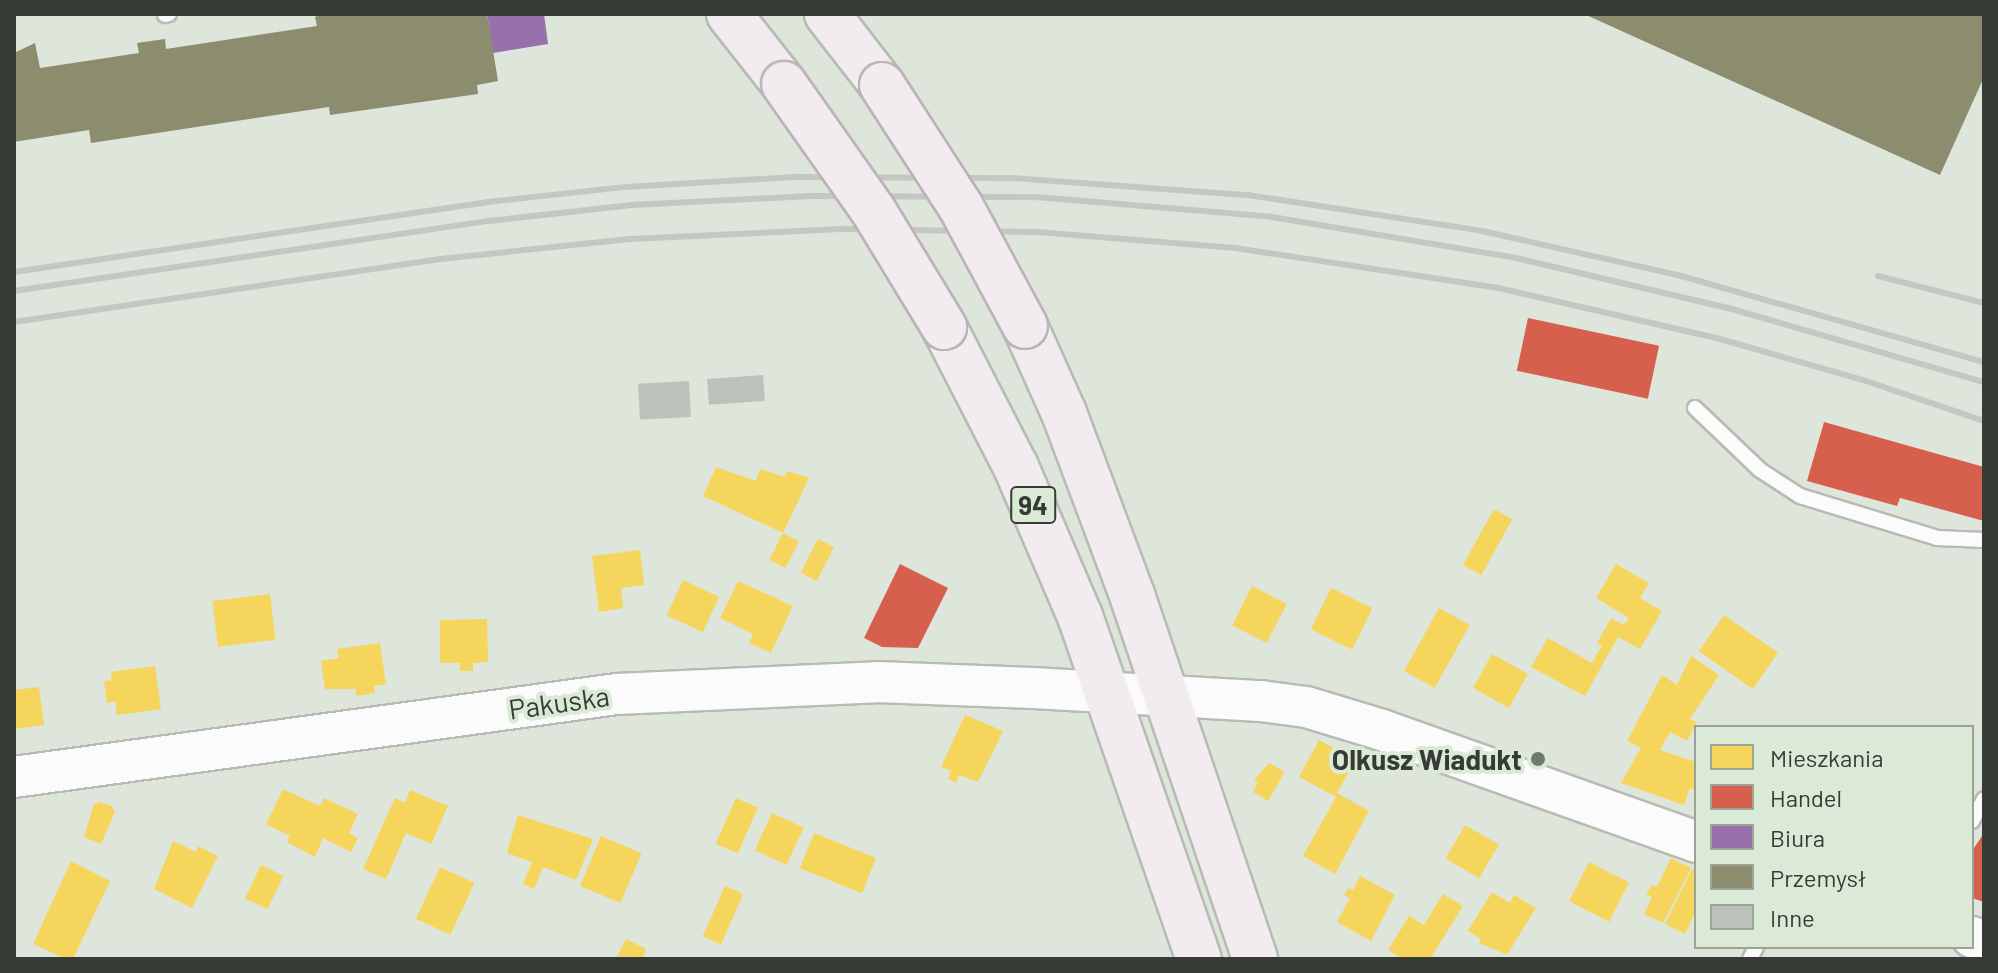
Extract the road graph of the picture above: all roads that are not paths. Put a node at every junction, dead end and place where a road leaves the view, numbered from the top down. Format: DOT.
graph roads {
  1 [pos="729,14"];
  2 [pos="827,14"];
  3 [pos="1695,408"];
  4 [pos="1984,540"];
  5 [pos="1107,691"];
  6 [pos="1164,694"];
  7 [pos="14,777"];
  8 [pos="1984,799"];
  9 [pos="1974,817"];
  10 [pos="1694,841"];
  11 [pos="1199,959"];
  12 [pos="1255,959"];
  1 -- 5 [label="main road, 94, bridge"];
  2 -- 6 [label="main road, 94, bridge"];
  3 -- 4 [label="lane"];
  5 -- 6 [label="street, Pakuska"];
  5 -- 7 [label="street, Pakuska"];
  5 -- 11 [label="main road, 94"];
  6 -- 10 [label="street, Pakuska"];
  6 -- 12 [label="main road, 94"];
  8 -- 9 [label="lane"];
}
